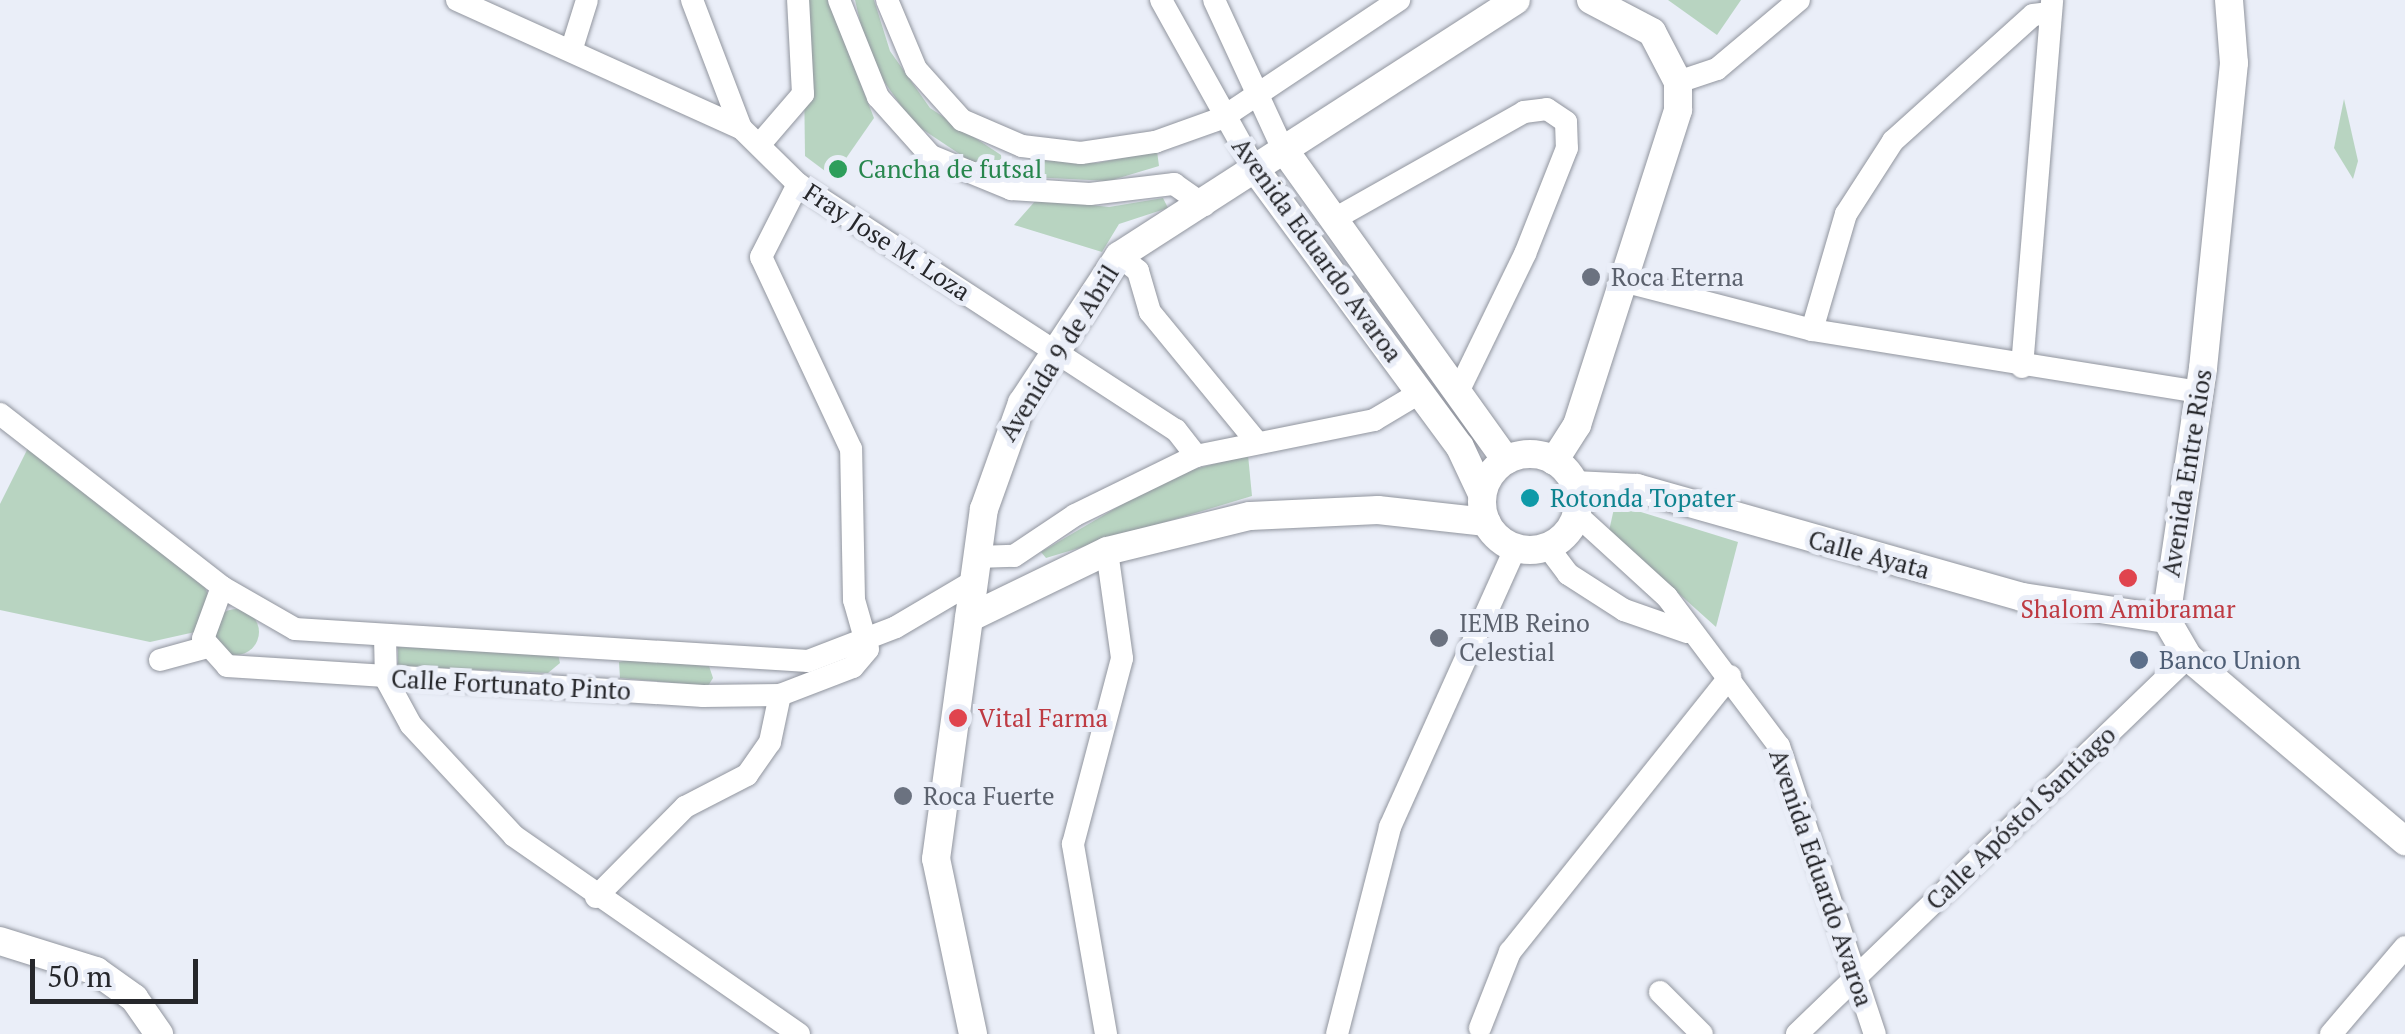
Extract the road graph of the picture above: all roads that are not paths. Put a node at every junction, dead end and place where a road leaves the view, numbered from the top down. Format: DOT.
graph roads {
  1 [pos="457,0"];
  2 [pos="587,0"];
  3 [pos="692,0"];
  4 [pos="798,0"];
  5 [pos="839,0"];
  6 [pos="887,0"];
  7 [pos="1161,0"];
  8 [pos="1214,0"];
  9 [pos="1399,0"];
  10 [pos="1516,0"];
  11 [pos="1591,0"];
  12 [pos="1799,0"];
  13 [pos="2229,0"];
  14 [pos="2051,7"];
  15 [pos="572,48"];
  16 [pos="1678,82"];
  17 [pos="1252,90"];
  18 [pos="1222,118"];
  19 [pos="741,128"];
  20 [pos="760,144"];
  21 [pos="1022,146"];
  22 [pos="1282,146"];
  23 [pos="1255,169"];
  24 [pos="798,184"];
  25 [pos="1011,189"];
  26 [pos="1204,205"];
  27 [pos="1336,218"];
  28 [pos="1119,256"];
  29 [pos="1622,281"];
  30 [pos="1812,330"];
  31 [pos="1054,351"];
  32 [pos="2022,367"];
  33 [pos="1460,388"];
  34 [pos="1421,392"];
  35 [pos="2200,392"];
  36 [pos="0,414"];
  37 [pos="1255,440"];
  38 [pos="1196,456"];
  39 [pos="1506,460"];
  40 [pos="1554,460"];
  41 [pos="1574,485"];
  42 [pos="1482,494"];
  43 [pos="1576,514"];
  44 [pos="1486,522"];
  45 [pos="1547,546"];
  46 [pos="1516,547"];
  47 [pos="1107,551"];
  48 [pos="976,569"];
  49 [pos="222,588"];
  50 [pos="968,618"];
  51 [pos="2166,619"];
  52 [pos="1687,632"];
  53 [pos="385,636"];
  54 [pos="866,640"];
  55 [pos="601,646"];
  56 [pos="204,648"];
  57 [pos="2188,657"];
  58 [pos="160,660"];
  59 [pos="735,660"];
  60 [pos="1730,676"];
  61 [pos="386,679"];
  62 [pos="600,689"];
  63 [pos="731,695"];
  64 [pos="780,695"];
  65 [pos="2405,841"];
  66 [pos="596,897"];
  67 [pos="0,940"];
  68 [pos="2405,947"];
  69 [pos="1854,979"];
  70 [pos="1660,992"];
  71 [pos="1480,1028"];
  72 [pos="159,1034"];
  73 [pos="799,1034"];
  74 [pos="973,1034"];
  75 [pos="1106,1034"];
  76 [pos="1336,1034"];
  77 [pos="1702,1034"];
  78 [pos="1797,1034"];
  79 [pos="1875,1034"];
  80 [pos="2331,1034"];
  1 -- 15 [label="street, Fray Jose M. Loza"];
  2 -- 15 [label="street"];
  3 -- 19 [label="street"];
  4 -- 20 [label="street"];
  5 -- 25 [label="street"];
  6 -- 21 [label="street"];
  7 -- 18 [label="street, Avenida Eduardo Avaroa"];
  8 -- 17 [label="street, Avenida Eduardo Avaroa"];
  9 -- 17 [label="street"];
  10 -- 22 [label="main road, Avenida 9 de Abril"];
  11 -- 16 [label="main road"];
  12 -- 16 [label="street"];
  13 -- 35 [label="main road, Avenida Entre Rios"];
  14 -- 30 [label="street"];
  14 -- 32 [label="street"];
  15 -- 19 [label="street, Fray Jose M. Loza"];
  16 -- 29 [label="main road"];
  17 -- 18 [label="street"];
  17 -- 22 [label="street, Avenida Eduardo Avaroa"];
  18 -- 21 [label="street"];
  18 -- 23 [label="street, Avenida Eduardo Avaroa"];
  19 -- 20 [label="street, Fray Jose M. Loza"];
  20 -- 24 [label="street, Fray Jose M. Loza"];
  21 -- 25 [label="street"];
  22 -- 23 [label="main road, Avenida 9 de Abril"];
  22 -- 27 [label="main road, Avenida Eduardo Avaroa"];
  23 -- 26 [label="main road, Avenida 9 de Abril"];
  23 -- 34 [label="main road, Avenida Eduardo Avaroa"];
  24 -- 31 [label="street, Fray Jose M. Loza"];
  24 -- 54 [label="street"];
  25 -- 26 [label="street"];
  26 -- 28 [label="main road, Avenida 9 de Abril"];
  27 -- 33 [label="main road, Avenida Eduardo Avaroa"];
  27 -- 33 [label="street"];
  28 -- 31 [label="main road, Avenida 9 de Abril"];
  28 -- 37 [label="street"];
  29 -- 30 [label="street"];
  29 -- 40 [label="main road"];
  30 -- 32 [label="street"];
  31 -- 38 [label="street, Fray Jose M. Loza"];
  31 -- 48 [label="main road, Avenida 9 de Abril"];
  32 -- 35 [label="street"];
  33 -- 39 [label="main road, Avenida Eduardo Avaroa"];
  34 -- 37 [label="street, Calle Fortunato Pinto"];
  34 -- 42 [label="main road, Avenida Eduardo Avaroa"];
  35 -- 51 [label="main road, Avenida Entre Rios"];
  36 -- 49 [label="street, Calle Fortunato Pinto"];
  37 -- 38 [label="street, Calle Fortunato Pinto"];
  38 -- 48 [label="street, Calle Fortunato Pinto"];
  39 -- 40 [label="main road"];
  39 -- 42 [label="main road"];
  40 -- 41 [label="main road"];
  41 -- 43 [label="main road"];
  41 -- 51 [label="main road, Calle Ayata"];
  42 -- 44 [label="main road"];
  43 -- 45 [label="main road"];
  43 -- 52 [label="street, Avenida Eduardo Avaroa"];
  44 -- 46 [label="main road"];
  44 -- 47 [label="main road"];
  45 -- 46 [label="main road"];
  45 -- 52 [label="street, Avenida Eduardo Avaroa"];
  46 -- 76 [label="street"];
  47 -- 50 [label="main road"];
  47 -- 75 [label="street"];
  48 -- 50 [label="main road, Avenida 9 de Abril"];
  48 -- 54 [label="street, Calle Fortunato Pinto"];
  49 -- 53 [label="street, Calle Fortunato Pinto"];
  49 -- 56 [label="street"];
  50 -- 74 [label="main road, Avenida 9 de Abril"];
  51 -- 57 [label="main road"];
  52 -- 60 [label="street, Avenida Eduardo Avaroa"];
  53 -- 55 [label="street, Calle Fortunato Pinto"];
  53 -- 61 [label="street"];
  54 -- 59 [label="street, Calle Fortunato Pinto"];
  54 -- 64 [label="street, Calle Fortunato Pinto"];
  55 -- 59 [label="street, Calle Fortunato Pinto"];
  55 -- 62 [label="street"];
  56 -- 58 [label="street"];
  56 -- 61 [label="street, Calle Fortunato Pinto"];
  57 -- 65 [label="main road"];
  57 -- 69 [label="street, Calle Apóstol Santiago"];
  59 -- 63 [label="street"];
  60 -- 69 [label="street, Avenida Eduardo Avaroa"];
  60 -- 71 [label="street"];
  61 -- 62 [label="street, Calle Fortunato Pinto"];
  61 -- 66 [label="street"];
  62 -- 63 [label="street, Calle Fortunato Pinto"];
  63 -- 64 [label="street, Calle Fortunato Pinto"];
  64 -- 66 [label="street"];
  66 -- 73 [label="street"];
  67 -- 72 [label="main road"];
  68 -- 80 [label="street"];
  69 -- 78 [label="street, Calle Apóstol Santiago"];
  69 -- 79 [label="street, Avenida Eduardo Avaroa"];
  70 -- 77 [label="street"];
}
